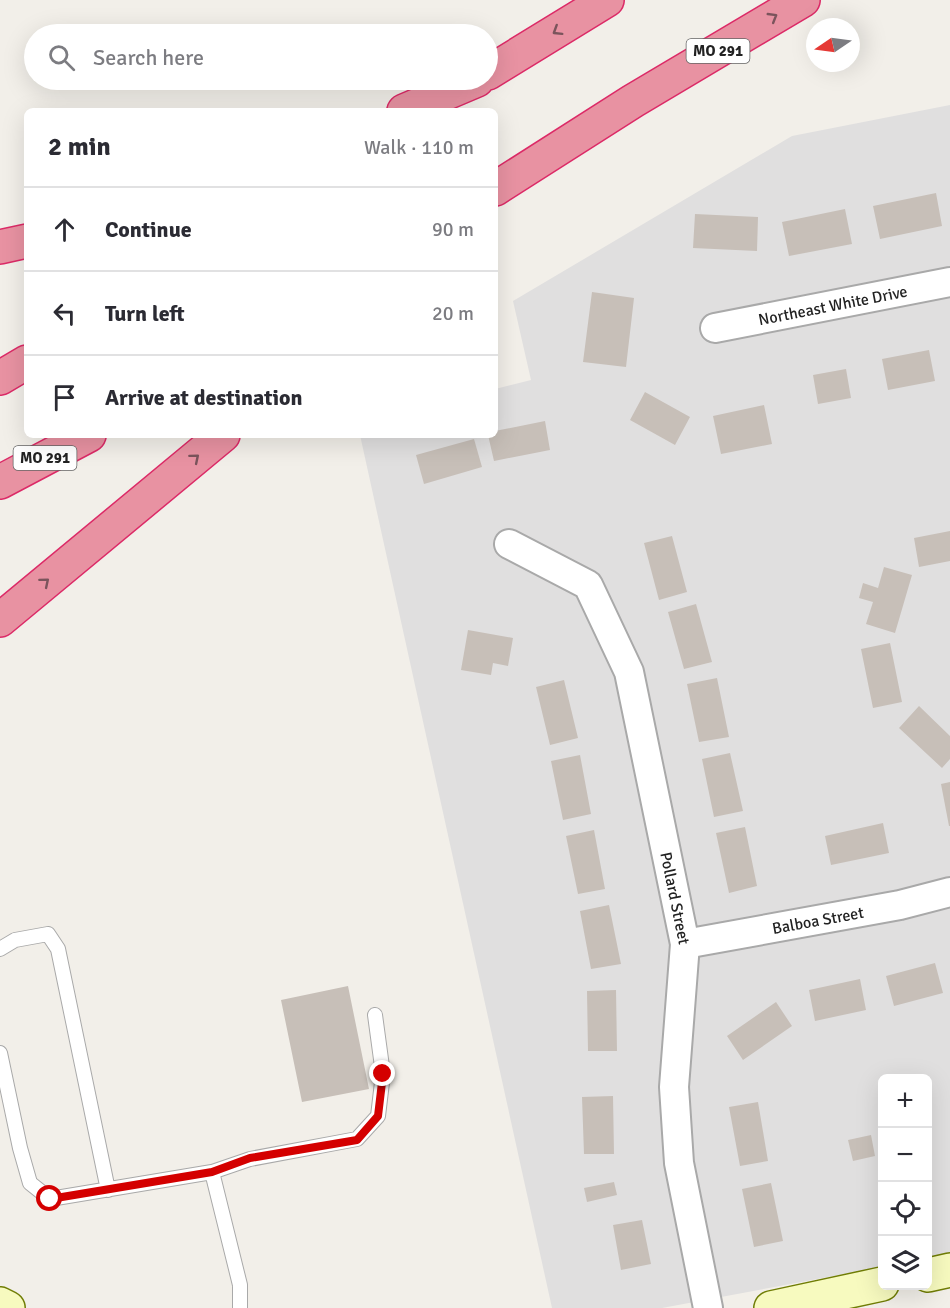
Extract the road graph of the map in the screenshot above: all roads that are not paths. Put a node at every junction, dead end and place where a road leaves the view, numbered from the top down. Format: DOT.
graph roads {
  1 [pos="607,0"];
  2 [pos="802,0"];
  3 [pos="498,67"];
  4 [pos="453,90"];
  5 [pos="461,90"];
  6 [pos="633,101"];
  7 [pos="411,108"];
  8 [pos="432,108"];
  9 [pos="498,187"];
  10 [pos="498,208"];
  11 [pos="24,243"];
  12 [pos="0,247"];
  13 [pos="950,282"];
  14 [pos="714,328"];
  15 [pos="24,364"];
  16 [pos="0,378"];
  17 [pos="83,438"];
  18 [pos="219,438"];
  19 [pos="0,482"];
  20 [pos="509,544"];
  21 [pos="0,620"];
  22 [pos="950,892"];
  23 [pos="685,944"];
  24 [pos="0,949"];
  25 [pos="375,1015"];
  26 [pos="0,1053"];
  27 [pos="212,1172"];
  28 [pos="108,1190"];
  29 [pos="950,1270"];
  30 [pos="932,1274"];
  31 [pos="878,1285"];
  32 [pos="822,1303"];
  33 [pos="0,1304"];
  34 [pos="8,1308"];
  35 [pos="240,1308"];
  36 [pos="708,1308"];
  37 [pos="771,1308"];
  1 -- 3 [label="highway, one-way"];
  6 -- 2 [label="highway, MO 291, one-way"];
  4 -- 7 [label="highway"];
  5 -- 8 [label="highway"];
  6 -- 9 [label="highway, MO 291"];
  6 -- 10 [label="highway"];
  11 -- 12 [label="highway"];
  13 -- 14 [label="street, Northeast White Drive"];
  15 -- 16 [label="highway"];
  17 -- 19 [label="highway, MO 291"];
  21 -- 18 [label="highway, one-way"];
  20 -- 23 [label="street, Pollard Street"];
  22 -- 23 [label="street, Balboa Street"];
  23 -- 36 [label="street, Pollard Street"];
  24 -- 28 [label="lane"];
  25 -- 27 [label="lane"];
  26 -- 28 [label="lane"];
  27 -- 28 [label="lane"];
  27 -- 35 [label="lane"];
  29 -- 30 [label="street"];
  31 -- 32 [label="street"];
  32 -- 37 [label="street"];
  33 -- 34 [label="street"];
}
